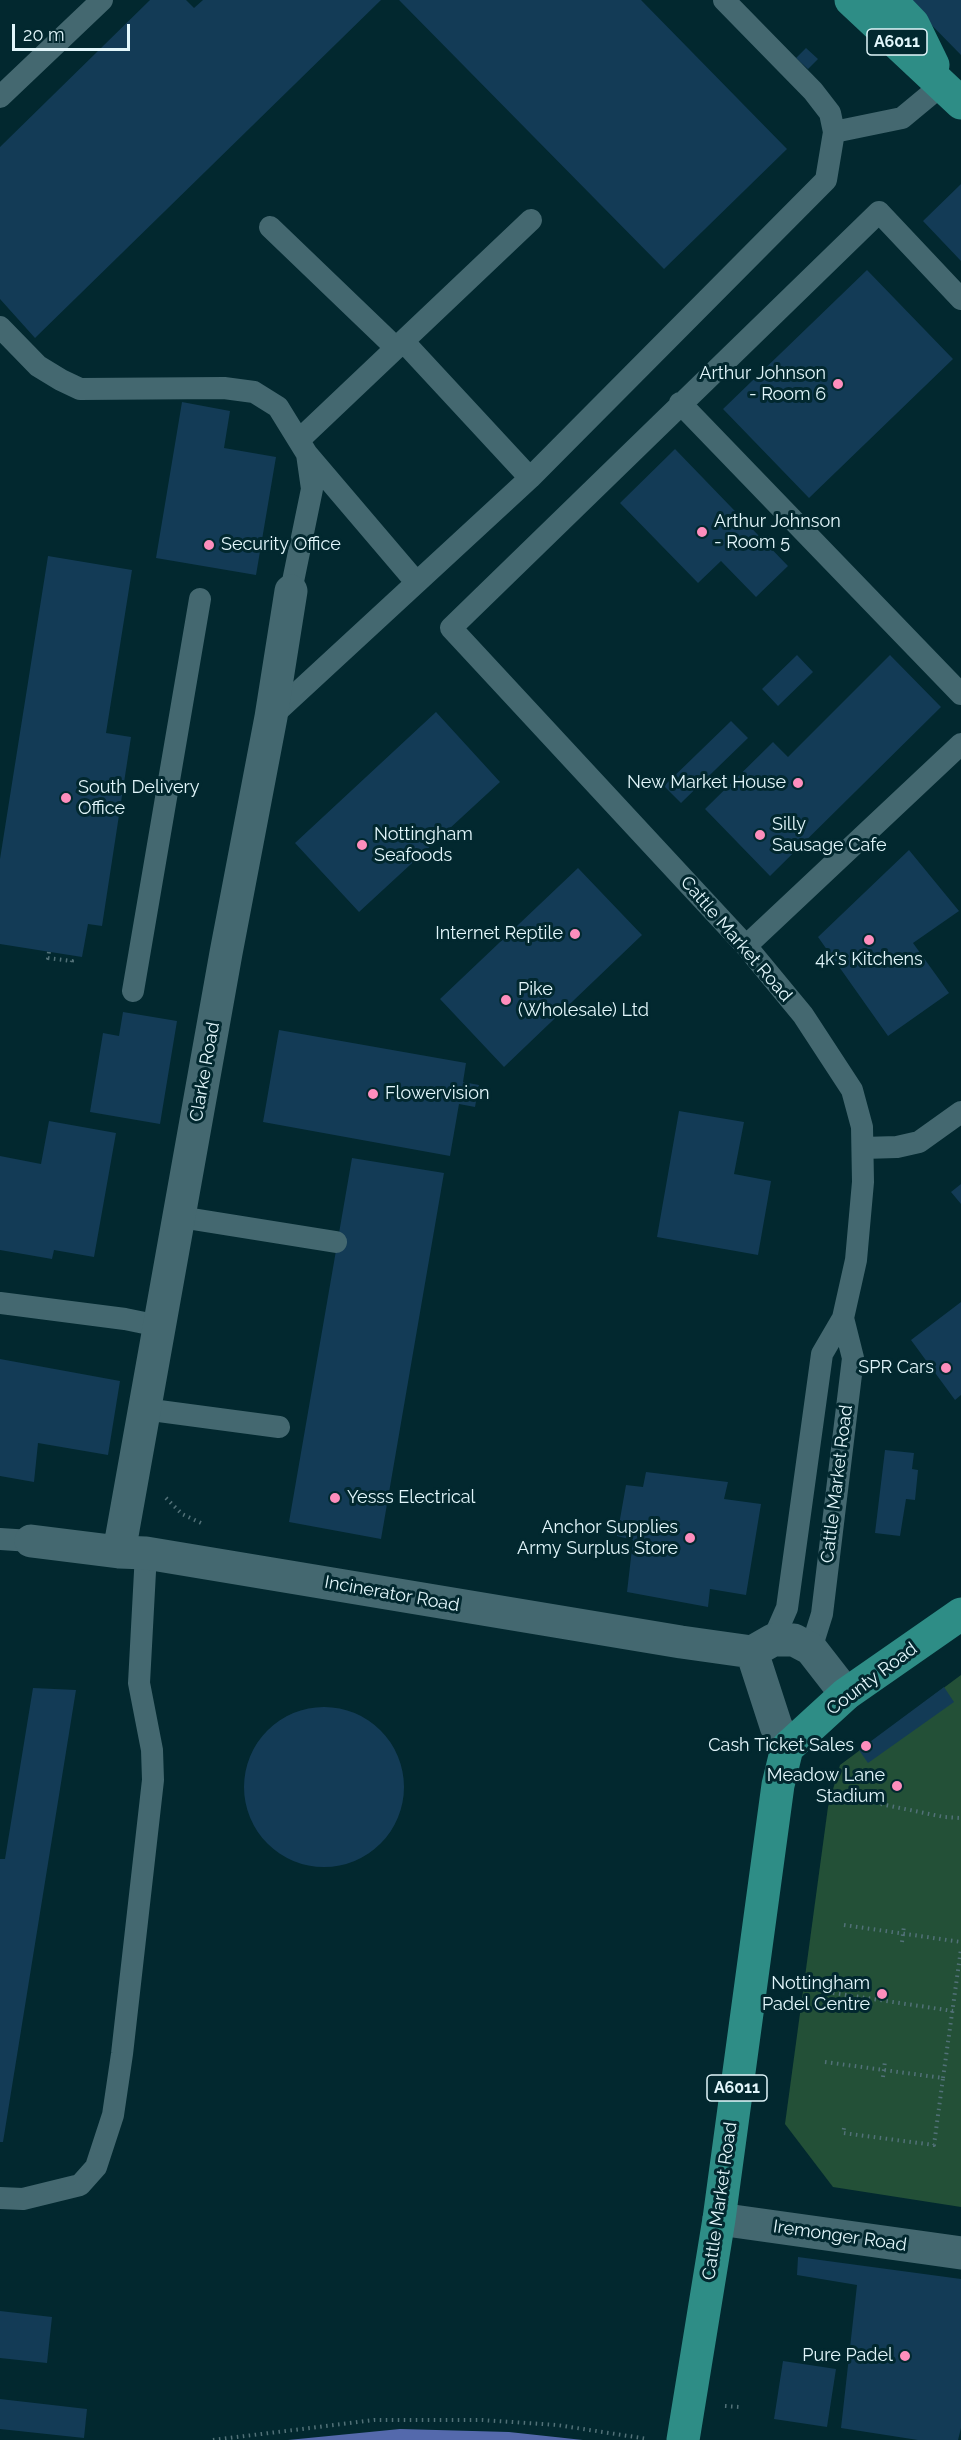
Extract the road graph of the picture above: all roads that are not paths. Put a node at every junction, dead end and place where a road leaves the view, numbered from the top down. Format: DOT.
graph roads {
  1 [pos="102,0"];
  2 [pos="724,0"];
  3 [pos="851,0"];
  4 [pos="890,0"];
  5 [pos="952,94"];
  6 [pos="0,97"];
  7 [pos="834,132"];
  8 [pos="531,220"];
  9 [pos="270,226"];
  10 [pos="961,299"];
  11 [pos="0,327"];
  12 [pos="400,344"];
  13 [pos="680,403"];
  14 [pos="303,447"];
  15 [pos="530,478"];
  16 [pos="416,582"];
  17 [pos="291,591"];
  18 [pos="200,599"];
  19 [pos="961,694"];
  20 [pos="271,717"];
  21 [pos="961,744"];
  22 [pos="746,946"];
  23 [pos="133,991"];
  24 [pos="961,1112"];
  25 [pos="863,1148"];
  26 [pos="180,1217"];
  27 [pos="336,1242"];
  28 [pos="0,1303"];
  29 [pos="843,1318"];
  30 [pos="159,1326"];
  31 [pos="144,1409"];
  32 [pos="279,1427"];
  33 [pos="16,1540"];
  34 [pos="132,1553"];
  35 [pos="961,1614"];
  36 [pos="762,1646"];
  37 [pos="811,1649"];
  38 [pos="846,1694"];
  39 [pos="787,1748"];
  40 [pos="0,2198"];
  41 [pos="719,2219"];
  42 [pos="961,2253"];
  43 [pos="683,2434"];
  1 -- 6 [label="lane"];
  2 -- 7 [label="lane"];
  3 -- 5 [label="highway, A6011"];
  4 -- 5 [label="highway, A6011"];
  5 -- 7 [label="lane"];
  7 -- 15 [label="lane"];
  8 -- 12 [label="lane"];
  9 -- 12 [label="lane"];
  10 -- 13 [label="lane"];
  11 -- 14 [label="lane"];
  12 -- 14 [label="lane"];
  12 -- 15 [label="lane"];
  13 -- 19 [label="lane"];
  13 -- 22 [label="lane, Cattle Market Road"];
  14 -- 16 [label="lane"];
  14 -- 17 [label="lane"];
  15 -- 16 [label="lane"];
  16 -- 20 [label="lane"];
  17 -- 20 [label="street, Clarke Road"];
  18 -- 23 [label="lane"];
  20 -- 26 [label="street, Clarke Road"];
  21 -- 22 [label="lane"];
  22 -- 25 [label="lane, Cattle Market Road"];
  24 -- 25 [label="lane"];
  25 -- 29 [label="lane, Cattle Market Road"];
  26 -- 27 [label="lane"];
  26 -- 30 [label="street, Clarke Road"];
  28 -- 30 [label="lane"];
  29 -- 36 [label="lane, Cattle Market Road"];
  29 -- 37 [label="lane, Cattle Market Road"];
  30 -- 31 [label="street, Clarke Road"];
  31 -- 32 [label="lane"];
  31 -- 34 [label="street, Clarke Road"];
  33 -- 34 [label="street, Incinerator Road"];
  34 -- 36 [label="street, Incinerator Road"];
  34 -- 40 [label="lane"];
  35 -- 38 [label="highway, County Road"];
  36 -- 37 [label="street, Incinerator Road"];
  36 -- 39 [label="street"];
  37 -- 38 [label="street"];
  38 -- 39 [label="highway, County Road"];
  39 -- 41 [label="highway, Cattle Market Road / A6011"];
  41 -- 42 [label="street, Iremonger Road"];
  41 -- 43 [label="highway, Cattle Market Road / A6011"];
}
